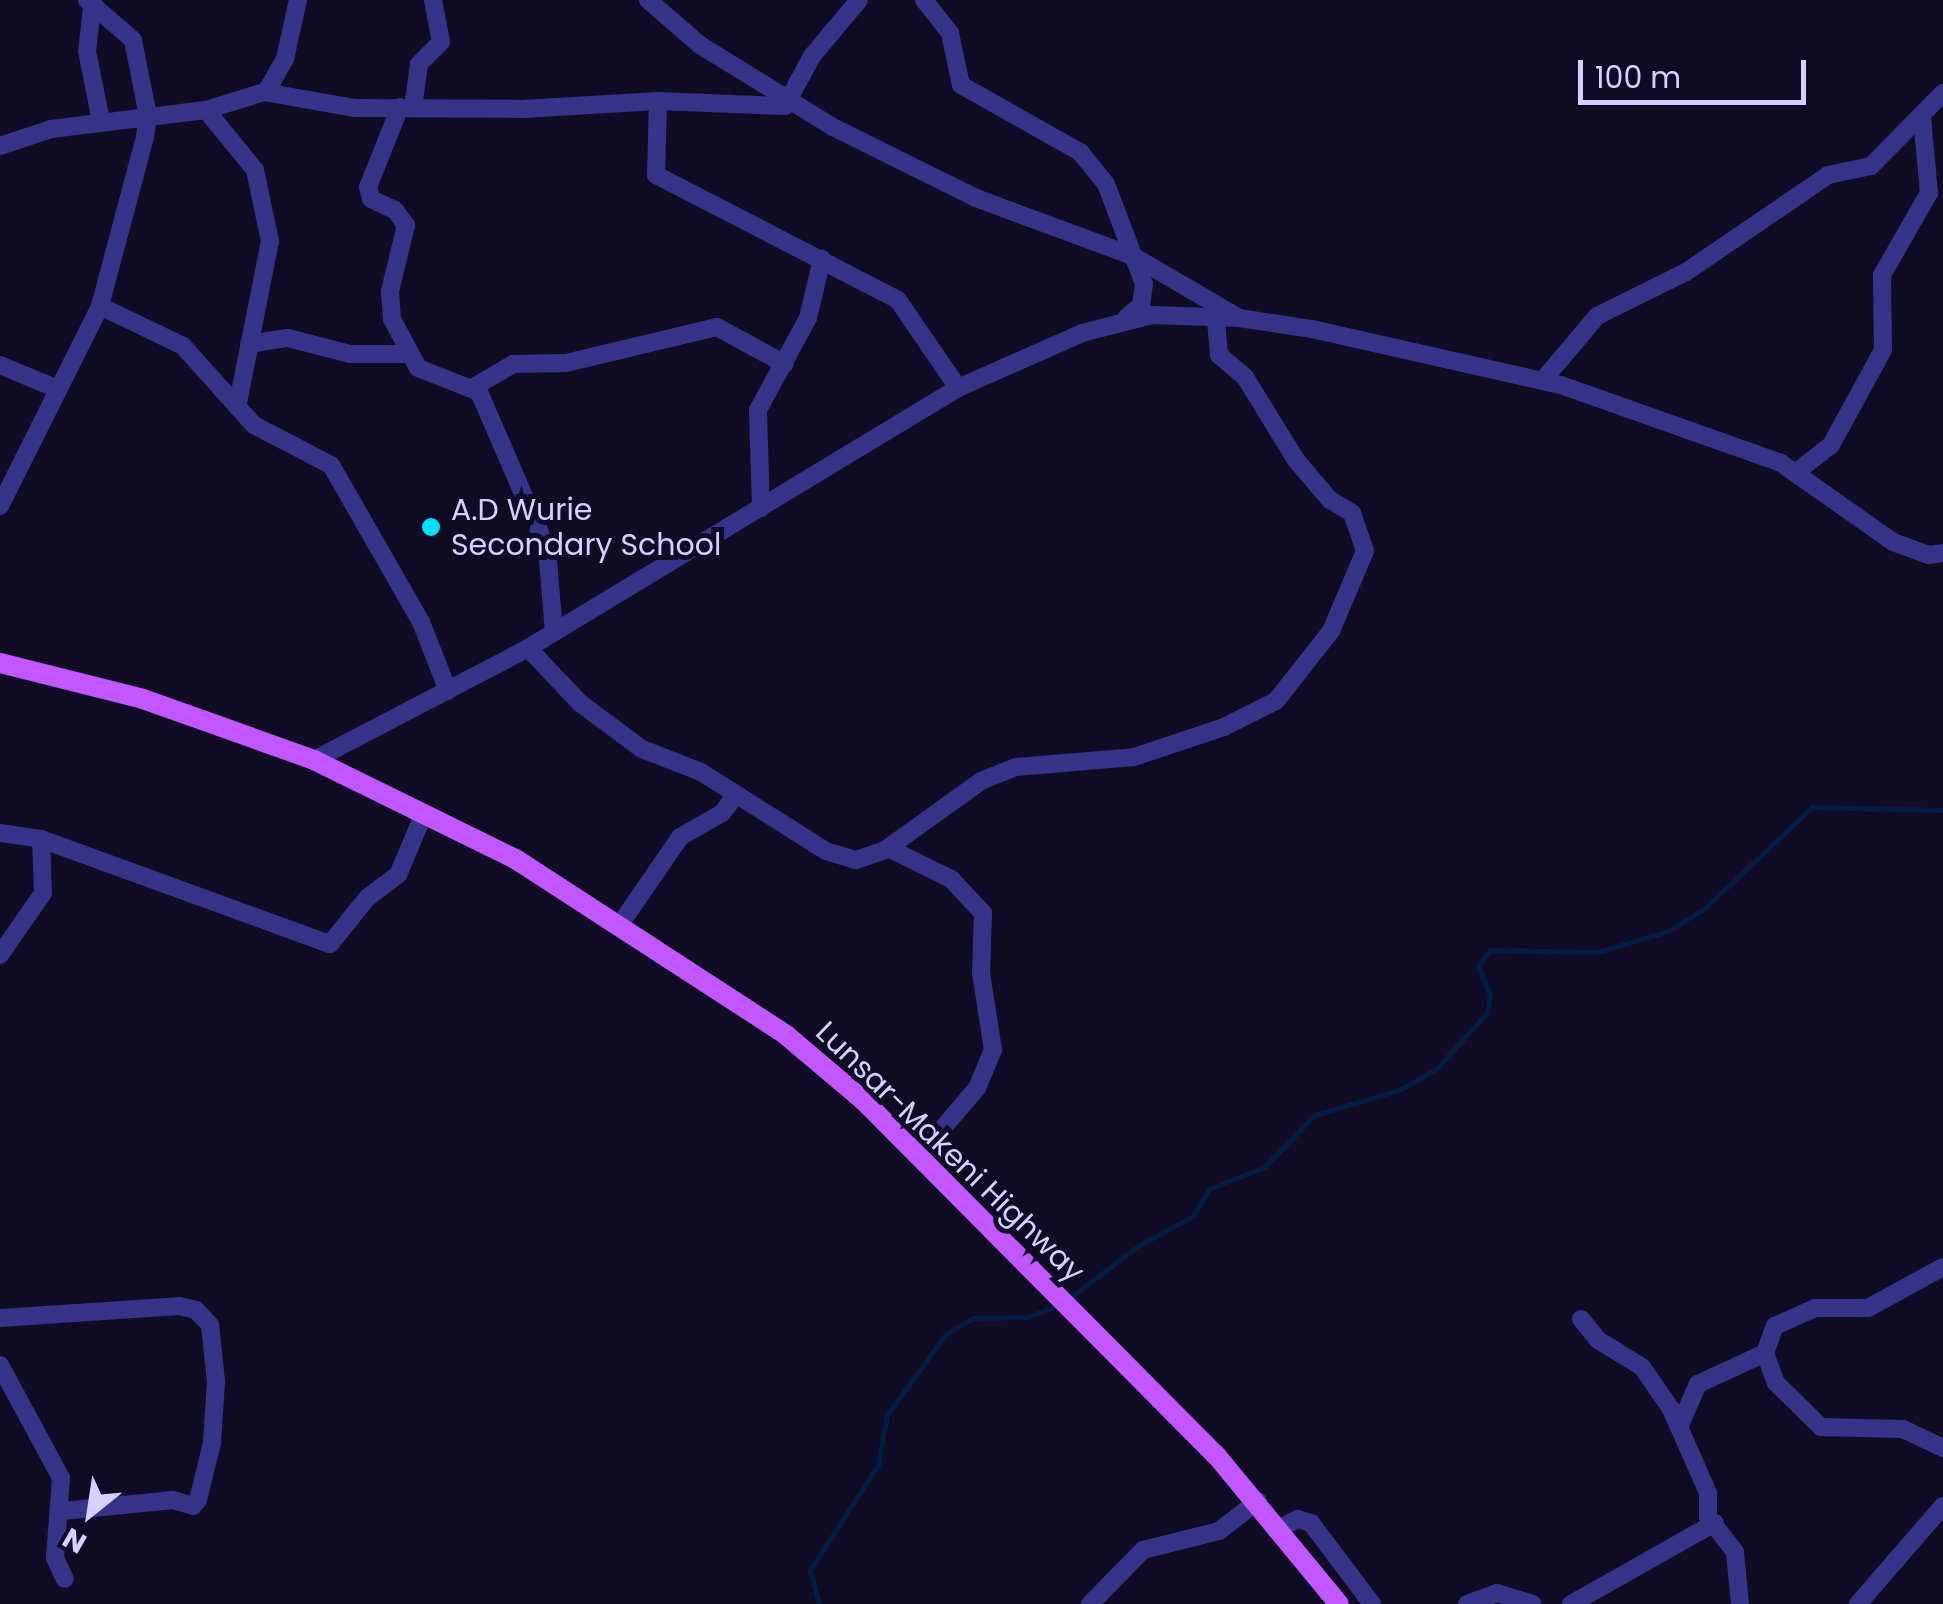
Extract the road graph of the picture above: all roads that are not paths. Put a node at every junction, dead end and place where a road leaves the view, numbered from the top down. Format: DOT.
graph roads {
  1 [pos="298,0"];
  2 [pos="432,0"];
  3 [pos="648,0"];
  4 [pos="859,0"];
  5 [pos="924,0"];
  6 [pos="91,2"];
  7 [pos="266,92"];
  8 [pos="1943,93"];
  9 [pos="789,100"];
  10 [pos="658,101"];
  11 [pos="406,107"];
  12 [pos="206,110"];
  13 [pos="148,116"];
  14 [pos="1922,117"];
  15 [pos="101,121"];
  16 [pos="0,146"];
  17 [pos="1133,256"];
  18 [pos="822,259"];
  19 [pos="100,306"];
  20 [pos="1126,318"];
  21 [pos="1238,318"];
  22 [pos="1216,319"];
  23 [pos="249,344"];
  24 [pos="408,354"];
  25 [pos="785,364"];
  26 [pos="0,366"];
  27 [pos="1543,380"];
  28 [pos="55,388"];
  29 [pos="472,388"];
  30 [pos="958,388"];
  31 [pos="237,407"];
  32 [pos="1795,472"];
  33 [pos="0,506"];
  34 [pos="761,508"];
  35 [pos="1943,553"];
  36 [pos="554,633"];
  37 [pos="528,648"];
  38 [pos="0,663"];
  39 [pos="448,691"];
  40 [pos="314,760"];
  41 [pos="736,795"];
  42 [pos="424,813"];
  43 [pos="0,834"];
  44 [pos="41,838"];
  45 [pos="888,848"];
  46 [pos="621,924"];
  47 [pos="0,956"];
  48 [pos="919,1156"];
  49 [pos="1943,1266"];
  50 [pos="0,1318"];
  51 [pos="1582,1318"];
  52 [pos="1765,1353"];
  53 [pos="0,1366"];
  54 [pos="1679,1427"];
  55 [pos="1943,1448"];
  56 [pos="1258,1502"];
  57 [pos="1943,1506"];
  58 [pos="63,1511"];
  59 [pos="1715,1523"];
  60 [pos="1282,1527"];
  61 [pos="65,1580"];
  62 [pos="1600,1587"];
  63 [pos="1090,1604"];
  64 [pos="1339,1604"];
  65 [pos="1372,1604"];
  66 [pos="1467,1604"];
  67 [pos="1532,1604"];
  68 [pos="1570,1604"];
  69 [pos="1610,1604"];
  70 [pos="1740,1604"];
  71 [pos="1858,1604"];
  1 -- 7 [label="street"];
  2 -- 11 [label="street"];
  3 -- 9 [label="street"];
  4 -- 9 [label="street"];
  5 -- 17 [label="street"];
  6 -- 13 [label="street"];
  6 -- 15 [label="street"];
  7 -- 11 [label="street"];
  7 -- 12 [label="street"];
  8 -- 14 [label="street"];
  9 -- 10 [label="street"];
  9 -- 17 [label="street"];
  10 -- 11 [label="street"];
  10 -- 18 [label="street"];
  11 -- 24 [label="street"];
  12 -- 13 [label="street"];
  12 -- 23 [label="street"];
  13 -- 15 [label="street"];
  13 -- 19 [label="street"];
  14 -- 27 [label="street"];
  14 -- 32 [label="street"];
  15 -- 16 [label="street"];
  17 -- 20 [label="street"];
  17 -- 21 [label="street"];
  18 -- 25 [label="street"];
  18 -- 30 [label="street"];
  19 -- 28 [label="street"];
  19 -- 31 [label="street"];
  20 -- 22 [label="street"];
  20 -- 30 [label="street"];
  21 -- 22 [label="street"];
  21 -- 27 [label="street"];
  22 -- 45 [label="street"];
  23 -- 24 [label="street"];
  23 -- 31 [label="street"];
  24 -- 29 [label="street"];
  25 -- 29 [label="street"];
  25 -- 34 [label="street"];
  26 -- 28 [label="street"];
  27 -- 32 [label="street"];
  28 -- 33 [label="street"];
  29 -- 36 [label="street"];
  30 -- 34 [label="street"];
  31 -- 39 [label="street"];
  32 -- 35 [label="street"];
  34 -- 36 [label="street"];
  36 -- 37 [label="street"];
  37 -- 39 [label="street"];
  37 -- 41 [label="street"];
  38 -- 40 [label="main road, Lunsar-Makeni Highway"];
  39 -- 40 [label="street"];
  40 -- 42 [label="main road, Lunsar-Makeni Highway"];
  41 -- 45 [label="street"];
  41 -- 46 [label="street"];
  42 -- 44 [label="street"];
  42 -- 46 [label="main road, Lunsar-Makeni Highway"];
  43 -- 44 [label="street"];
  44 -- 47 [label="street"];
  45 -- 48 [label="street"];
  46 -- 48 [label="main road, Lunsar-Makeni Highway"];
  48 -- 56 [label="main road, Lunsar-Makeni Highway"];
  49 -- 52 [label="street"];
  50 -- 58 [label="street"];
  51 -- 54 [label="street"];
  52 -- 54 [label="street"];
  52 -- 55 [label="street"];
  53 -- 58 [label="street"];
  54 -- 59 [label="street"];
  56 -- 60 [label="main road, Lunsar-Makeni Highway"];
  56 -- 63 [label="street"];
  57 -- 71 [label="street"];
  58 -- 61 [label="street"];
  59 -- 62 [label="street"];
  59 -- 70 [label="street"];
  60 -- 64 [label="main road, Lunsar-Makeni Highway"];
  60 -- 65 [label="street"];
  62 -- 68 [label="street"];
  62 -- 69 [label="street"];
  66 -- 67 [label="street"];
}
